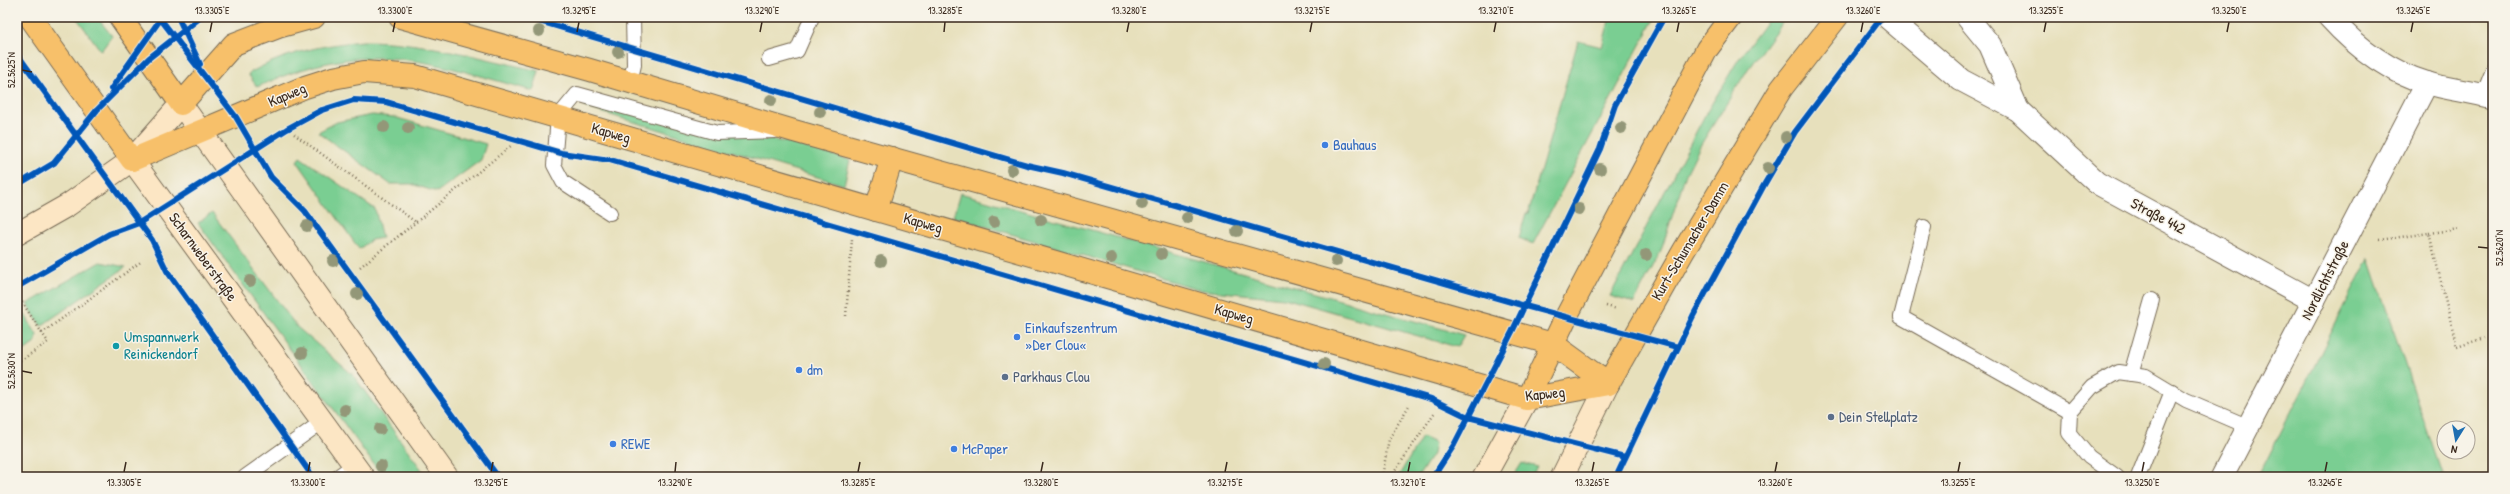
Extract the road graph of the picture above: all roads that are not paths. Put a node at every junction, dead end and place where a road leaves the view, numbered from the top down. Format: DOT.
graph roads {
  1 [pos="30,17"];
  2 [pos="120,17"];
  3 [pos="314,17"];
  4 [pos="400,17"];
  5 [pos="633,17"];
  6 [pos="812,17"];
  7 [pos="1731,17"];
  8 [pos="1837,17"];
  9 [pos="1887,17"];
  10 [pos="1966,17"];
  11 [pos="2329,17"];
  12 [pos="769,59"];
  13 [pos="2493,70"];
  14 [pos="630,82"];
  15 [pos="2427,83"];
  16 [pos="2488,97"];
  17 [pos="181,104"];
  18 [pos="2018,110"];
  19 [pos="558,117"];
  20 [pos="794,130"];
  21 [pos="200,131"];
  22 [pos="892,158"];
  23 [pos="132,160"];
  24 [pos="876,210"];
  25 [pos="610,213"];
  26 [pos="1924,227"];
  27 [pos="17,234"];
  28 [pos="2152,300"];
  29 [pos="2314,301"];
  30 [pos="1553,344"];
  31 [pos="2131,374"];
  32 [pos="1608,384"];
  33 [pos="2172,391"];
  34 [pos="1526,399"];
  35 [pos="2070,412"];
  36 [pos="323,421"];
  37 [pos="2249,427"];
  38 [pos="352,473"];
  39 [pos="245,477"];
  40 [pos="447,477"];
  41 [pos="1484,477"];
  42 [pos="1562,477"];
  43 [pos="2117,477"];
  44 [pos="2138,477"];
  45 [pos="2222,477"];
  1 -- 23 [label="main road, Scharnweberstraße"];
  2 -- 17 [label="main road"];
  3 -- 17 [label="main road"];
  4 -- 14 [label="main road"];
  5 -- 14 [label="lane"];
  6 -- 12 [label="lane"];
  7 -- 30 [label="main road"];
  8 -- 32 [label="main road, Kurt-Schumacher-Damm"];
  9 -- 18 [label="street, Straße 442"];
  10 -- 18 [label="street, Straße 442"];
  11 -- 15 [label="street"];
  13 -- 16 [label="lane"];
  14 -- 20 [label="main road"];
  15 -- 16 [label="street"];
  15 -- 29 [label="street, Nordlichtstraße"];
  17 -- 21 [label="main road"];
  17 -- 23 [label="main road"];
  18 -- 29 [label="street, Straße 442"];
  19 -- 20 [label="lane"];
  19 -- 21 [label="main road, Kapweg"];
  19 -- 24 [label="main road, Kapweg"];
  19 -- 25 [label="lane"];
  20 -- 22 [label="main road"];
  21 -- 23 [label="main road, Kapweg"];
  21 -- 40 [label="main road"];
  22 -- 24 [label="main road"];
  22 -- 30 [label="main road"];
  23 -- 27 [label="main road"];
  23 -- 36 [label="main road, Scharnweberstraße"];
  24 -- 34 [label="main road, Kapweg"];
  26 -- 35 [label="lane"];
  28 -- 31 [label="lane"];
  29 -- 37 [label="street, Nordlichtstraße"];
  30 -- 32 [label="main road"];
  30 -- 34 [label="main road"];
  31 -- 33 [label="lane"];
  31 -- 35 [label="lane"];
  32 -- 34 [label="main road, Kapweg"];
  32 -- 42 [label="main road, Kurt-Schumacher-Damm"];
  33 -- 37 [label="lane"];
  33 -- 44 [label="lane"];
  34 -- 41 [label="main road"];
  35 -- 43 [label="lane"];
  36 -- 38 [label="main road, Scharnweberstraße"];
  36 -- 39 [label="lane"];
  37 -- 45 [label="street, Nordlichtstraße"];
}
